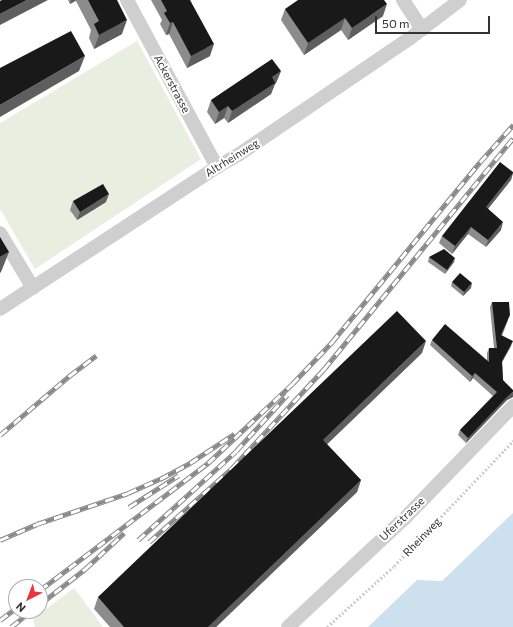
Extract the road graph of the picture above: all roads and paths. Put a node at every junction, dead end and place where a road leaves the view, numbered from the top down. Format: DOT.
graph roads {
  1 [pos="127,0"];
  2 [pos="402,0"];
  3 [pos="460,0"];
  4 [pos="422,29"];
  5 [pos="217,167"];
  6 [pos="0,233"];
  7 [pos="33,288"];
  8 [pos="0,309"];
  9 [pos="513,406"];
  10 [pos="513,442"];
  11 [pos="288,627"];
  12 [pos="327,627"];
  1 -- 5 [label="street, Ackerstrasse"];
  2 -- 4 [label="street"];
  3 -- 4 [label="street, Altrheinweg"];
  4 -- 5 [label="street, Altrheinweg"];
  5 -- 7 [label="street, Altrheinweg"];
  6 -- 7 [label="street"];
  7 -- 8 [label="street, Altrheinweg"];
  9 -- 11 [label="street, Uferstrasse"];
  10 -- 12 [label="path, Rheinweg"];
}
